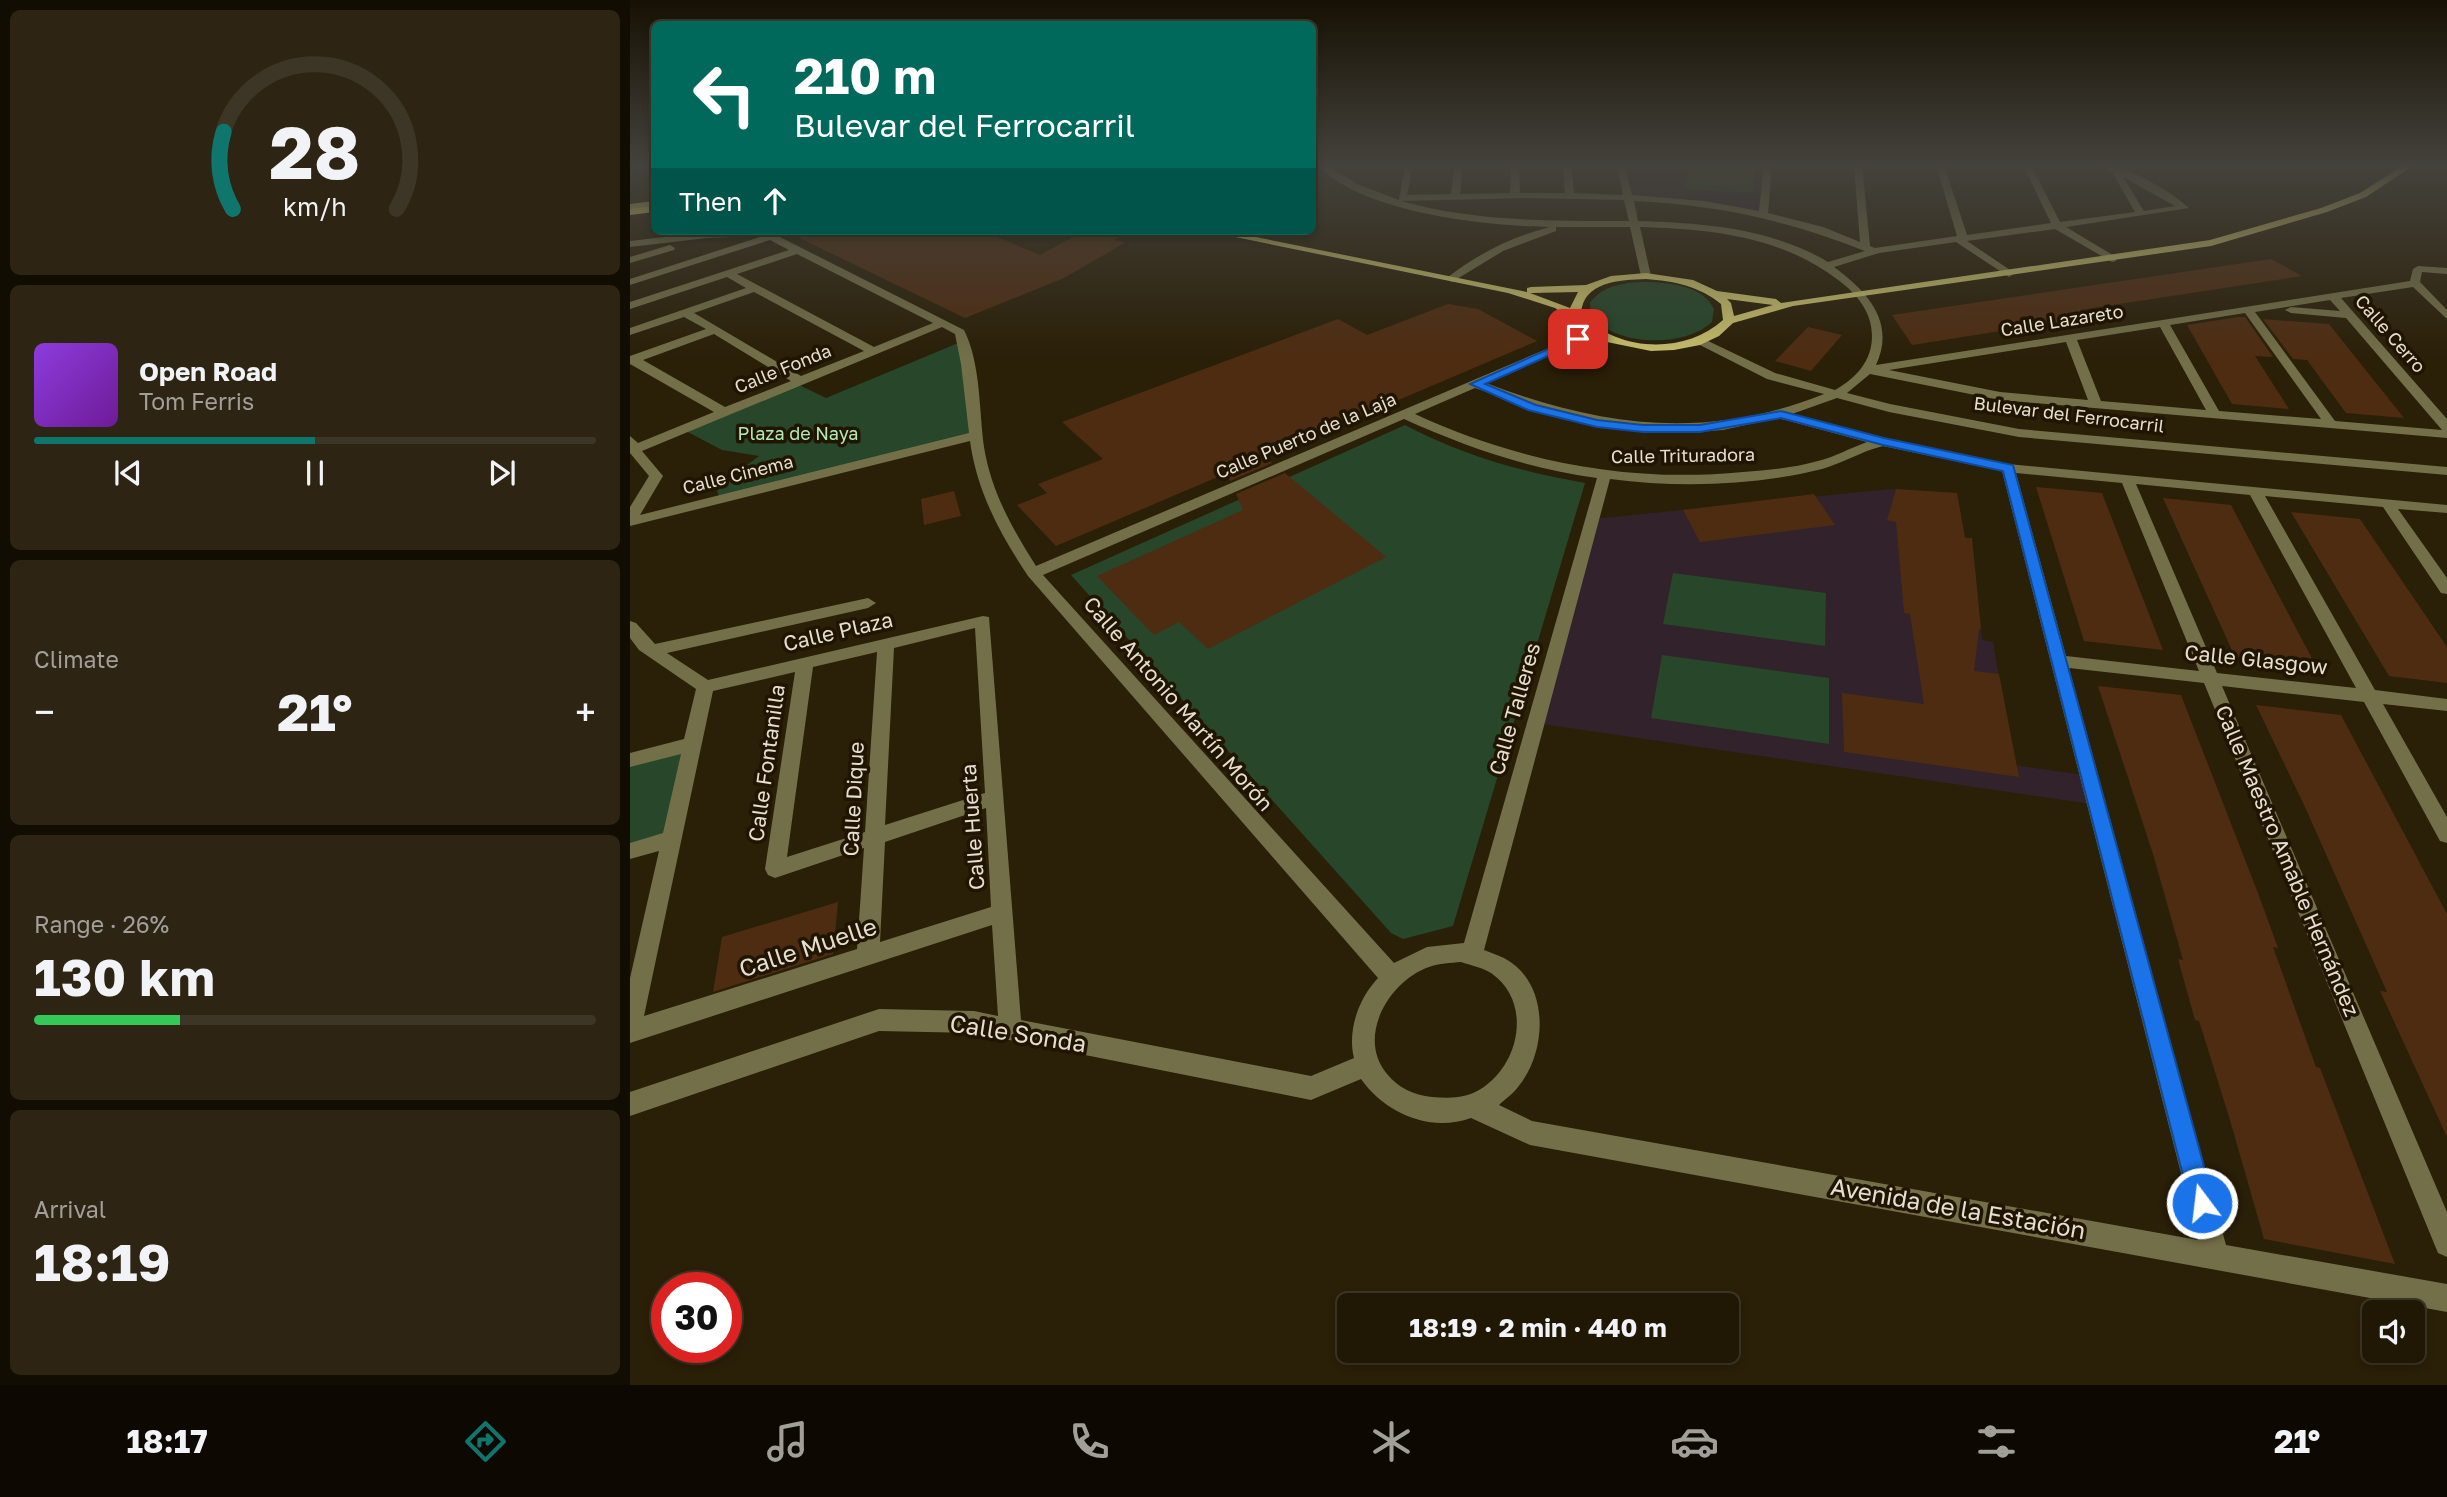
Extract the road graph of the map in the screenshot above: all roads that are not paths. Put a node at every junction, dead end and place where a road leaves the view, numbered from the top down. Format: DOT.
graph roads {
  1 [pos="1551,230"];
  2 [pos="1635,230"];
  3 [pos="1719,230"];
  4 [pos="1823,230"];
  5 [pos="1864,230"];
  6 [pos="1957,230"];
  7 [pos="2030,230"];
  8 [pos="2063,230"];
  9 [pos="2260,230"];
  10 [pos="706,235"];
  11 [pos="765,235"];
  12 [pos="770,235"];
  13 [pos="1231,235"];
  14 [pos="1960,239"];
  15 [pos="630,244"];
  16 [pos="1865,246"];
  17 [pos="798,250"];
  18 [pos="1875,251"];
  19 [pos="2112,259"];
  20 [pos="630,260"];
  21 [pos="1825,265"];
  22 [pos="2447,271"];
  23 [pos="727,273"];
  24 [pos="2009,274"];
  25 [pos="1646,276"];
  26 [pos="1452,279"];
  27 [pos="630,282"];
  28 [pos="2415,283"];
  29 [pos="755,288"];
  30 [pos="1589,288"];
  31 [pos="1510,290"];
  32 [pos="1717,294"];
  33 [pos="1862,295"];
  34 [pos="2333,296"];
  35 [pos="1792,303"];
  36 [pos="630,306"];
  37 [pos="2261,307"];
  38 [pos="2248,310"];
  39 [pos="686,313"];
  40 [pos="1574,315"];
  41 [pos="2350,315"];
  42 [pos="2447,316"];
  43 [pos="1729,321"];
  44 [pos="945,322"];
  45 [pos="2163,323"];
  46 [pos="715,330"];
  47 [pos="630,332"];
  48 [pos="1593,333"];
  49 [pos="2070,336"];
  50 [pos="1700,341"];
  51 [pos="873,351"];
  52 [pos="632,359"];
  53 [pos="1869,370"];
  54 [pos="800,381"];
  55 [pos="1476,384"];
  56 [pos="1836,395"];
  57 [pos="2096,405"];
  58 [pos="724,412"];
  59 [pos="1405,414"];
  60 [pos="1781,415"];
  61 [pos="2215,415"];
  62 [pos="2332,425"];
  63 [pos="2447,427"];
  64 [pos="978,435"];
  65 [pos="2447,435"];
  66 [pos="1883,442"];
  67 [pos="632,444"];
  68 [pos="2008,468"];
  69 [pos="2447,471"];
  70 [pos="1604,477"];
  71 [pos="2127,479"];
  72 [pos="2255,491"];
  73 [pos="2387,503"];
  74 [pos="2447,509"];
  75 [pos="630,521"];
  76 [pos="1033,573"];
  77 [pos="2447,589"];
  78 [pos="868,603"];
  79 [pos="983,621"];
  80 [pos="630,627"];
  81 [pos="886,644"];
  82 [pos="651,651"];
  83 [pos="2060,661"];
  84 [pos="805,664"];
  85 [pos="2210,678"];
  86 [pos="705,687"];
  87 [pos="2370,696"];
  88 [pos="2447,705"];
  89 [pos="692,744"];
  90 [pos="630,760"];
  91 [pos="994,798"];
  92 [pos="2447,835"];
  93 [pos="875,836"];
  94 [pos="671,839"];
  95 [pos="630,851"];
  96 [pos="1002,913"];
  97 [pos="1472,954"];
  98 [pos="868,956"];
  99 [pos="1391,976"];
  100 [pos="1010,1029"];
  101 [pos="630,1031"];
  102 [pos="1368,1064"];
  103 [pos="630,1104"];
  104 [pos="1473,1106"];
  105 [pos="2447,1244"];
  106 [pos="2216,1256"];
  107 [pos="2447,1298"];
  1 -- 26 [label="street"];
  2 -- 25 [label="street"];
  3 -- 21 [label="street"];
  4 -- 16 [label="street"];
  5 -- 16 [label="street"];
  6 -- 14 [label="street"];
  7 -- 14 [label="street"];
  8 -- 19 [label="street"];
  9 -- 19 [label="main road"];
  10 -- 15 [label="street"];
  10 -- 20 [label="street"];
  11 -- 27 [label="street"];
  12 -- 17 [label="street"];
  13 -- 26 [label="main road"];
  14 -- 18 [label="street"];
  14 -- 24 [label="street"];
  16 -- 18 [label="street"];
  17 -- 23 [label="street"];
  17 -- 44 [label="street"];
  18 -- 21 [label="street"];
  19 -- 24 [label="main road"];
  21 -- 33 [label="street"];
  22 -- 28 [label="street, Calle Lazareto"];
  23 -- 29 [label="street"];
  23 -- 36 [label="street"];
  24 -- 33 [label="main road"];
  25 -- 30 [label="main road"];
  25 -- 32 [label="main road"];
  26 -- 31 [label="main road"];
  28 -- 34 [label="street, Calle Lazareto"];
  28 -- 42 [label="street"];
  29 -- 39 [label="street"];
  29 -- 51 [label="street"];
  30 -- 31 [label="main road"];
  30 -- 40 [label="main road"];
  31 -- 40 [label="main road"];
  32 -- 35 [label="main road"];
  32 -- 43 [label="main road"];
  33 -- 35 [label="main road"];
  33 -- 53 [label="street"];
  34 -- 37 [label="street, Calle Lazareto"];
  34 -- 41 [label="street, Calle Cerro"];
  35 -- 43 [label="main road"];
  37 -- 38 [label="street, Calle Lazareto"];
  37 -- 41 [label="street, Calle Lazareto"];
  38 -- 45 [label="street, Calle Lazareto"];
  38 -- 62 [label="street"];
  39 -- 46 [label="street"];
  39 -- 47 [label="street"];
  40 -- 48 [label="main road"];
  41 -- 63 [label="street, Calle Cerro"];
  43 -- 50 [label="main road"];
  44 -- 51 [label="street, Calle Fonda"];
  44 -- 64 [label="street, Calle Antonio Martín Morón"];
  45 -- 49 [label="street, Calle Lazareto"];
  45 -- 61 [label="street"];
  46 -- 52 [label="street"];
  46 -- 54 [label="street"];
  48 -- 50 [label="main road"];
  48 -- 55 [label="street, Calle Puerto de la Laja"];
  49 -- 53 [label="street, Calle Lazareto"];
  49 -- 57 [label="street"];
  50 -- 56 [label="street, Bulevar del Ferrocarril"];
  51 -- 54 [label="street, Calle Fonda"];
  52 -- 58 [label="street"];
  53 -- 56 [label="street"];
  53 -- 57 [label="street, Bulevar del Ferrocarril"];
  54 -- 58 [label="street, Calle Fonda"];
  55 -- 59 [label="street, Calle Puerto de la Laja"];
  55 -- 60 [label="street"];
  56 -- 60 [label="street"];
  56 -- 69 [label="street, Bulevar del Ferrocarril"];
  57 -- 61 [label="street, Bulevar del Ferrocarril"];
  58 -- 67 [label="street, Calle Fonda"];
  59 -- 70 [label="street, Calle Trituradora"];
  59 -- 76 [label="street, Calle Puerto de la Laja"];
  60 -- 66 [label="street"];
  61 -- 62 [label="street, Bulevar del Ferrocarril"];
  62 -- 65 [label="street, Bulevar del Ferrocarril"];
  64 -- 75 [label="street, Calle Cinema"];
  64 -- 76 [label="street, Calle Antonio Martín Morón"];
  66 -- 68 [label="street"];
  66 -- 70 [label="street, Calle Trituradora"];
  67 -- 75 [label="street"];
  68 -- 71 [label="street"];
  68 -- 83 [label="street"];
  70 -- 97 [label="street, Calle Talleres"];
  71 -- 72 [label="street"];
  71 -- 85 [label="street, Calle Maestro Amable Hernández"];
  72 -- 73 [label="street"];
  72 -- 87 [label="street"];
  73 -- 74 [label="street"];
  73 -- 77 [label="street"];
  76 -- 99 [label="street, Calle Antonio Martín Morón"];
  78 -- 82 [label="street"];
  79 -- 81 [label="street, Calle Plaza"];
  79 -- 91 [label="street, Calle Huerta"];
  80 -- 82 [label="street"];
  81 -- 84 [label="street, Calle Plaza"];
  81 -- 93 [label="street, Calle Dique"];
  82 -- 86 [label="street"];
  83 -- 85 [label="street, Calle Glasgow"];
  83 -- 106 [label="street"];
  84 -- 86 [label="street, Calle Plaza"];
  84 -- 93 [label="street, Calle Fontanilla"];
  85 -- 87 [label="street, Calle Glasgow"];
  85 -- 105 [label="street, Calle Maestro Amable Hernández"];
  86 -- 89 [label="street"];
  87 -- 88 [label="street, Calle Glasgow"];
  87 -- 92 [label="street"];
  89 -- 90 [label="street"];
  89 -- 94 [label="street"];
  91 -- 93 [label="street"];
  91 -- 96 [label="street, Calle Huerta"];
  93 -- 98 [label="street, Calle Dique"];
  94 -- 95 [label="street"];
  94 -- 101 [label="street"];
  96 -- 98 [label="street, Calle Muelle"];
  96 -- 100 [label="street, Calle Huerta"];
  97 -- 99 [label="street"];
  97 -- 104 [label="street"];
  98 -- 101 [label="street, Calle Muelle"];
  99 -- 102 [label="street"];
  100 -- 102 [label="street, Calle Sonda"];
  100 -- 103 [label="street, Calle Sonda"];
  102 -- 104 [label="street"];
  104 -- 106 [label="street, Avenida de la Estación"];
  106 -- 107 [label="street, Avenida de la Estación"];
}
